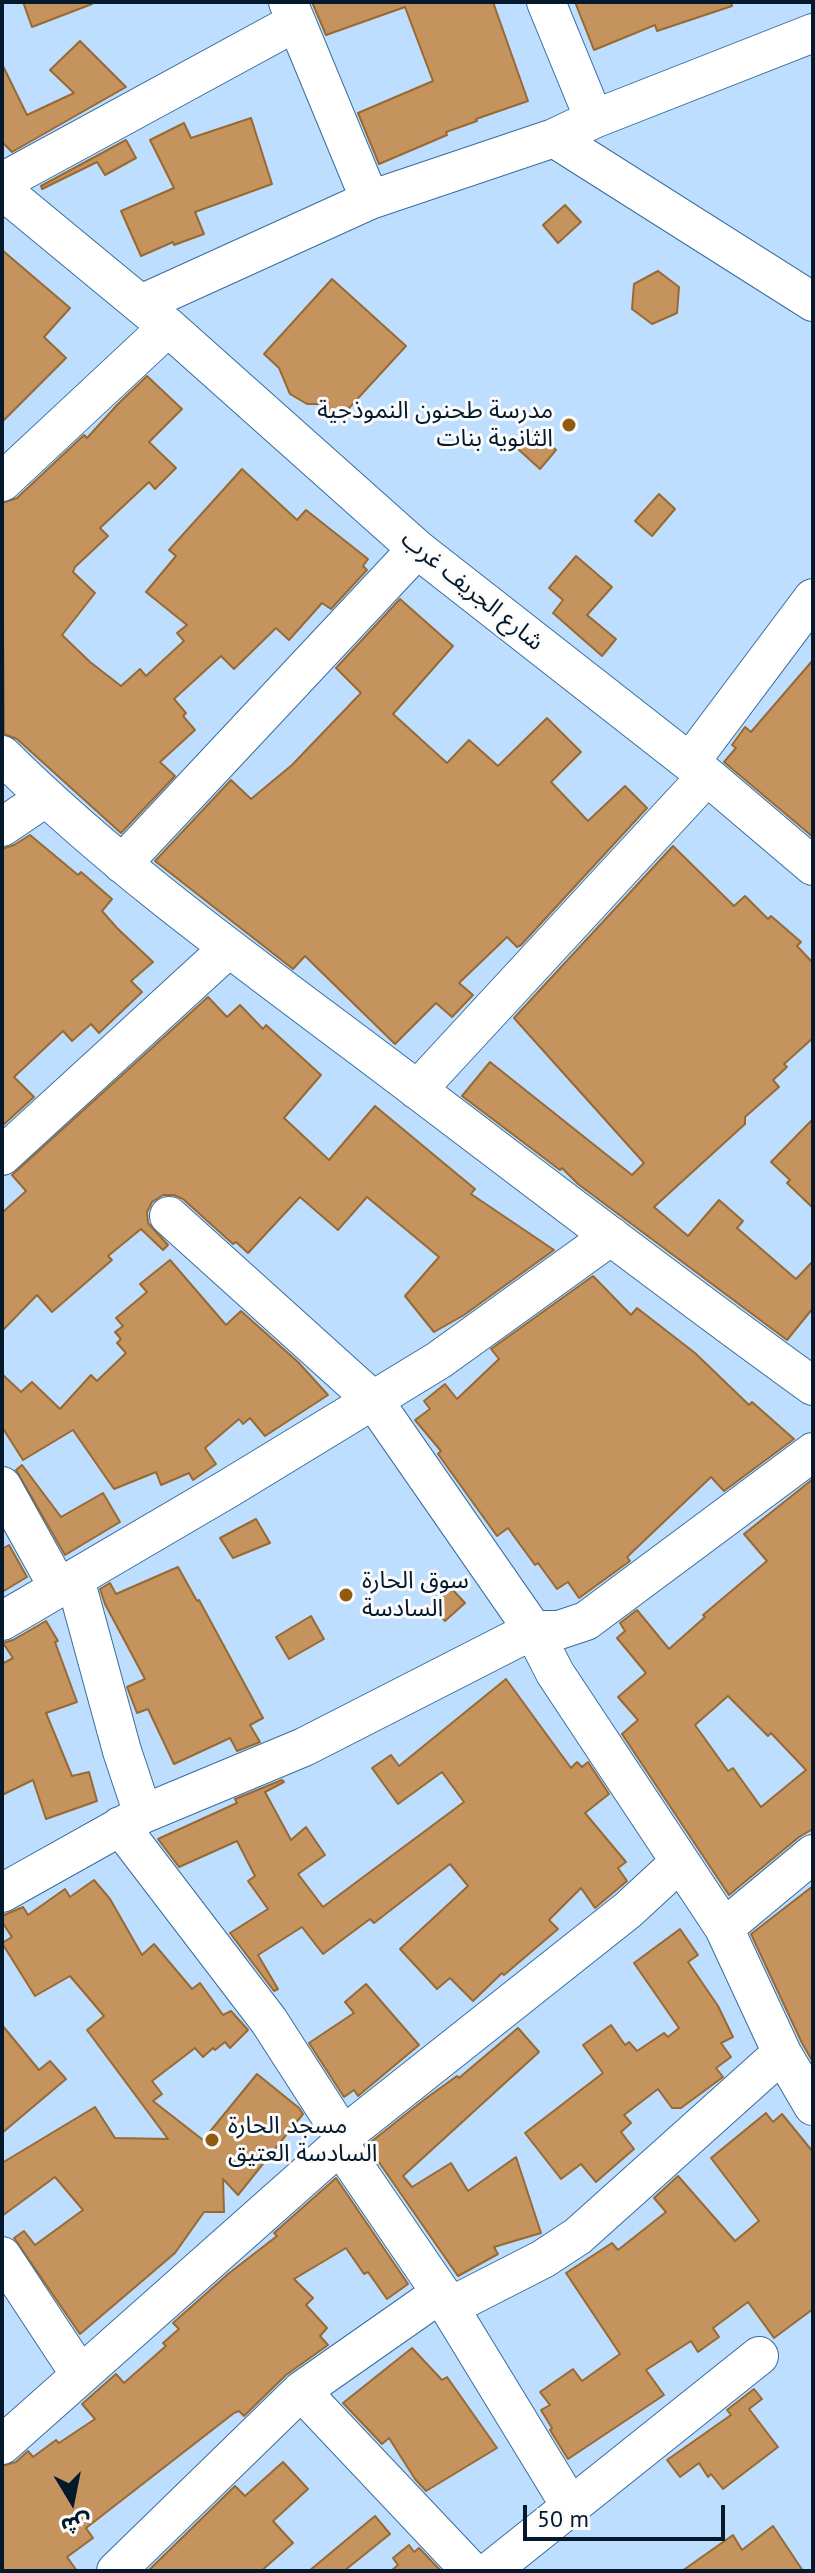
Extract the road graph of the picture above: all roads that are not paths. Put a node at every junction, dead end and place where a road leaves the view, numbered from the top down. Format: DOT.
graph roads {
  1 [pos="546,2"];
  2 [pos="292,12"];
  3 [pos="813,33"];
  4 [pos="594,119"];
  5 [pos="554,138"];
  6 [pos="2,182"];
  7 [pos="2,190"];
  8 [pos="370,200"];
  9 [pos="813,302"];
  10 [pos="154,316"];
  11 [pos="2,482"];
  12 [pos="417,549"];
  13 [pos="812,602"];
  14 [pos="2,755"];
  15 [pos="698,769"];
  16 [pos="45,798"];
  17 [pos="2,827"];
  18 [pos="122,864"];
  19 [pos="813,866"];
  20 [pos="229,948"];
  21 [pos="417,1090"];
  22 [pos="2,1156"];
  23 [pos="169,1216"];
  24 [pos="611,1236"];
  25 [pos="812,1384"];
  26 [pos="374,1401"];
  27 [pos="813,1452"];
  28 [pos="2,1486"];
  29 [pos="66,1583"];
  30 [pos="2,1621"];
  31 [pos="533,1630"];
  32 [pos="132,1820"];
  33 [pos="813,1854"];
  34 [pos="680,1862"];
  35 [pos="2,1893"];
  36 [pos="724,1928"];
  37 [pos="782,2053"];
  38 [pos="813,2106"];
  39 [pos="342,2140"];
  40 [pos="2,2256"];
  41 [pos="445,2300"];
  42 [pos="759,2356"];
  43 [pos="79,2373"];
  44 [pos="301,2391"];
  45 [pos="2,2445"];
  46 [pos="571,2507"];
  47 [pos="116,2571"];
  48 [pos="471,2571"];
  49 [pos="490,2571"];
  1 -- 4 [label="street"];
  2 -- 6 [label="street"];
  2 -- 8 [label="street"];
  3 -- 4 [label="street"];
  4 -- 5 [label="street"];
  5 -- 8 [label="street"];
  5 -- 9 [label="street"];
  7 -- 10 [label="street, شارع الجريف غرب"];
  8 -- 10 [label="street"];
  10 -- 11 [label="street"];
  10 -- 12 [label="street, شارع الجريف غرب"];
  12 -- 15 [label="street, شارع الجريف غرب"];
  12 -- 18 [label="street"];
  13 -- 15 [label="street"];
  14 -- 16 [label="street"];
  15 -- 19 [label="street, شارع الجريف غرب"];
  15 -- 21 [label="street"];
  16 -- 17 [label="street"];
  16 -- 18 [label="street"];
  18 -- 20 [label="street"];
  20 -- 21 [label="street"];
  20 -- 22 [label="street"];
  21 -- 24 [label="street"];
  23 -- 26 [label="street"];
  24 -- 25 [label="street"];
  24 -- 26 [label="street"];
  26 -- 29 [label="street"];
  26 -- 31 [label="street"];
  27 -- 31 [label="street"];
  28 -- 29 [label="street"];
  29 -- 30 [label="street"];
  29 -- 32 [label="street"];
  31 -- 32 [label="street"];
  31 -- 34 [label="street"];
  32 -- 35 [label="street"];
  32 -- 39 [label="street"];
  33 -- 36 [label="street"];
  34 -- 36 [label="street"];
  34 -- 39 [label="street"];
  36 -- 37 [label="street"];
  37 -- 38 [label="street"];
  37 -- 41 [label="street"];
  39 -- 41 [label="street"];
  39 -- 43 [label="street"];
  40 -- 43 [label="street"];
  41 -- 44 [label="street"];
  41 -- 46 [label="street"];
  42 -- 46 [label="street"];
  43 -- 45 [label="street"];
  44 -- 47 [label="street"];
  44 -- 48 [label="street"];
  46 -- 49 [label="street"];
}
